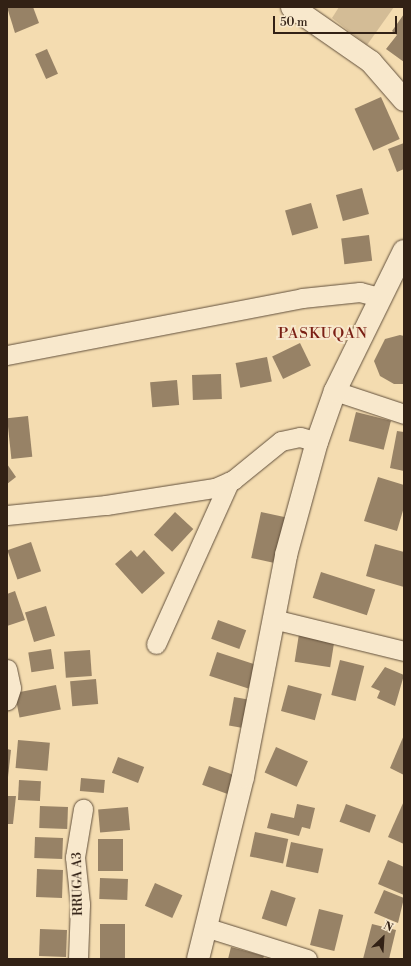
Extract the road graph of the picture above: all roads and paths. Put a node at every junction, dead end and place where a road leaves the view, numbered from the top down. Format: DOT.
graph roads {
  1 [pos="292,7"];
  2 [pos="404,100"];
  3 [pos="404,251"];
  4 [pos="379,297"];
  5 [pos="7,355"];
  6 [pos="335,391"];
  7 [pos="404,414"];
  8 [pos="317,442"];
  9 [pos="229,482"];
  10 [pos="7,515"];
  11 [pos="273,619"];
  12 [pos="156,644"];
  13 [pos="404,651"];
  14 [pos="7,669"];
  15 [pos="7,700"];
  16 [pos="83,809"];
  17 [pos="206,927"];
  18 [pos="78,959"];
  19 [pos="198,959"];
  20 [pos="307,959"];
  1 -- 2 [label="street"];
  3 -- 4 [label="street"];
  4 -- 5 [label="street"];
  4 -- 6 [label="street"];
  6 -- 7 [label="street"];
  6 -- 8 [label="street"];
  8 -- 9 [label="street"];
  8 -- 11 [label="street"];
  9 -- 10 [label="street"];
  9 -- 12 [label="street"];
  11 -- 13 [label="street"];
  11 -- 17 [label="street"];
  14 -- 15 [label="street"];
  16 -- 18 [label="street, RRUGA A3"];
  17 -- 19 [label="street"];
  17 -- 20 [label="street"];
}
